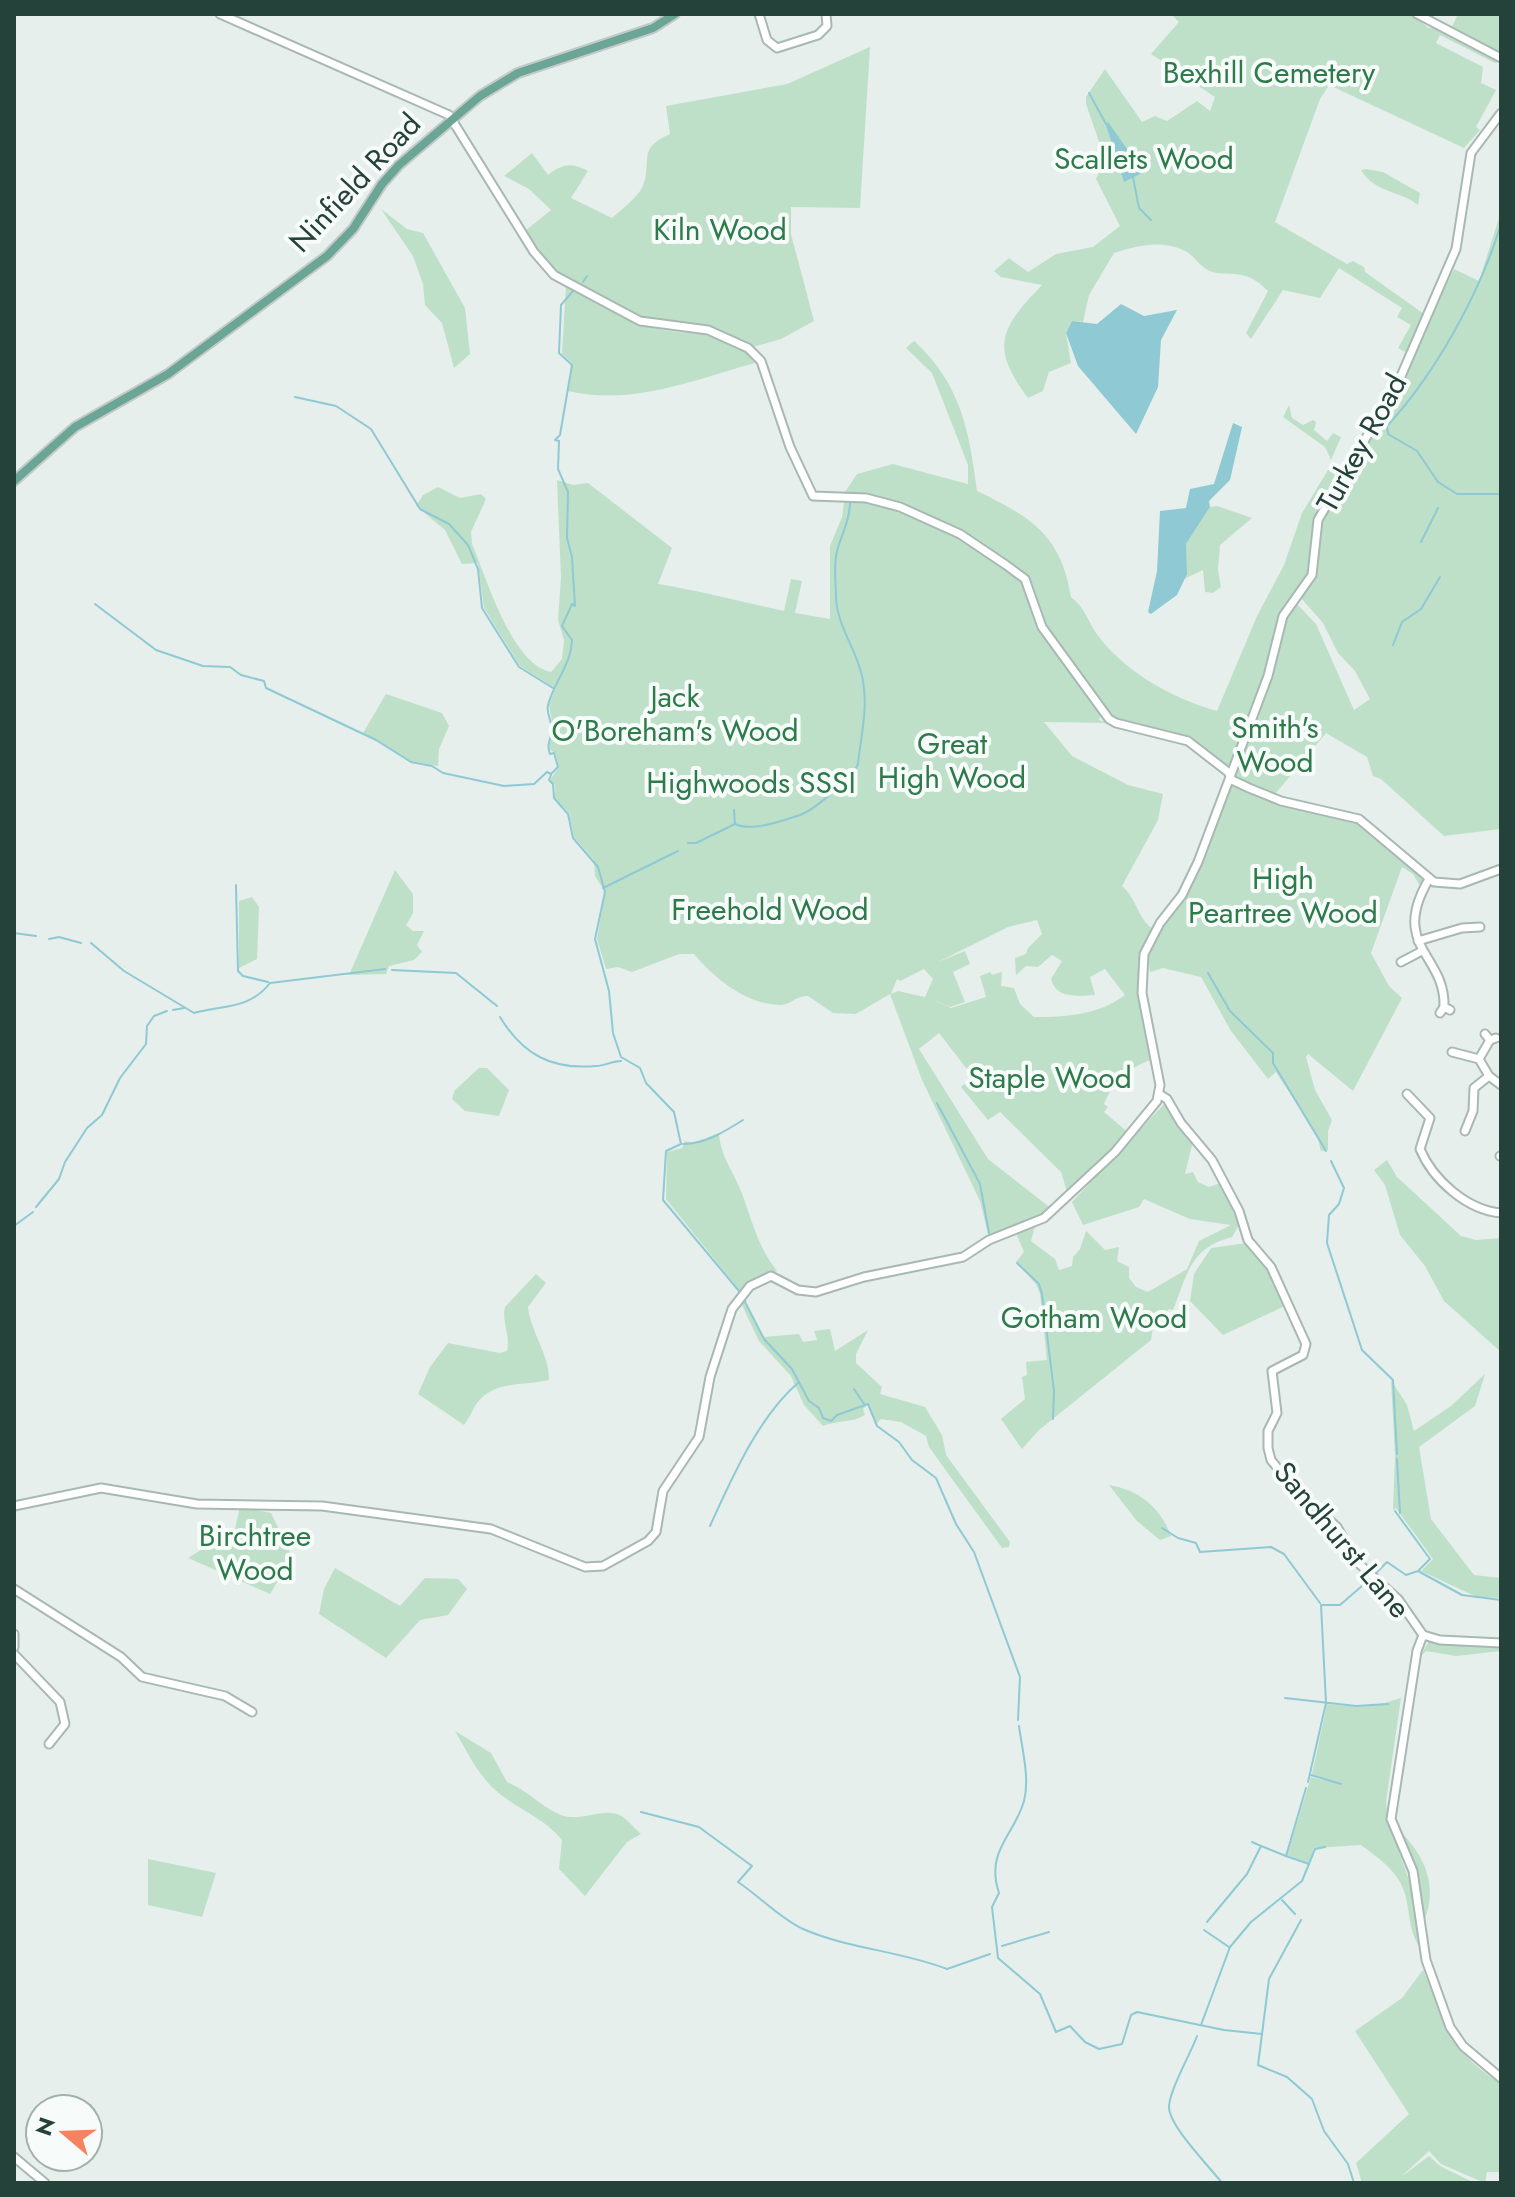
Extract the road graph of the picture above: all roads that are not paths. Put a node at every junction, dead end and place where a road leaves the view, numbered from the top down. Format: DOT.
graph roads {
  1 [pos="220,14"];
  2 [pos="675,14"];
  3 [pos="759,14"];
  4 [pos="826,14"];
  5 [pos="1417,14"];
  6 [pos="1430,17"];
  7 [pos="1501,58"];
  8 [pos="1501,113"];
  9 [pos="450,118"];
  10 [pos="14,481"];
  11 [pos="1230,776"];
  12 [pos="1501,869"];
  13 [pos="1429,879"];
  14 [pos="1480,927"];
  15 [pos="1418,941"];
  16 [pos="1422,951"];
  17 [pos="1401,961"];
  18 [pos="1445,1010"];
  19 [pos="1490,1038"];
  20 [pos="1456,1055"];
  21 [pos="1479,1059"];
  22 [pos="1489,1076"];
  23 [pos="1501,1085"];
  24 [pos="1159,1094"];
  25 [pos="1413,1096"];
  26 [pos="1470,1128"];
  27 [pos="1501,1213"];
  28 [pos="14,1506"];
  29 [pos="14,1589"];
  30 [pos="14,1634"];
  31 [pos="1423,1635"];
  32 [pos="1501,1643"];
  33 [pos="14,1647"];
  34 [pos="14,1654"];
  35 [pos="252,1712"];
  36 [pos="49,1744"];
  37 [pos="1501,2078"];
  38 [pos="14,2157"];
  39 [pos="45,2183"];
  1 -- 9 [label="street"];
  2 -- 9 [label="main road, Ninfield Road"];
  3 -- 4 [label="street"];
  5 -- 6 [label="street"];
  6 -- 7 [label="street"];
  8 -- 11 [label="street, Turkey Road"];
  9 -- 10 [label="main road, Ninfield Road"];
  9 -- 11 [label="street"];
  11 -- 13 [label="street"];
  11 -- 24 [label="street, Turkey Road"];
  12 -- 13 [label="street"];
  13 -- 15 [label="street"];
  14 -- 15 [label="street"];
  15 -- 16 [label="street"];
  16 -- 17 [label="street"];
  16 -- 18 [label="street"];
  19 -- 21 [label="street"];
  20 -- 21 [label="street"];
  21 -- 22 [label="street"];
  22 -- 23 [label="street"];
  22 -- 26 [label="street"];
  24 -- 28 [label="street"];
  24 -- 31 [label="street, Sandhurst Lane"];
  25 -- 27 [label="street"];
  29 -- 35 [label="street"];
  30 -- 33 [label="street"];
  31 -- 32 [label="street, Sandhurst Lane"];
  31 -- 37 [label="street"];
  34 -- 36 [label="street"];
  38 -- 39 [label="street"];
}
